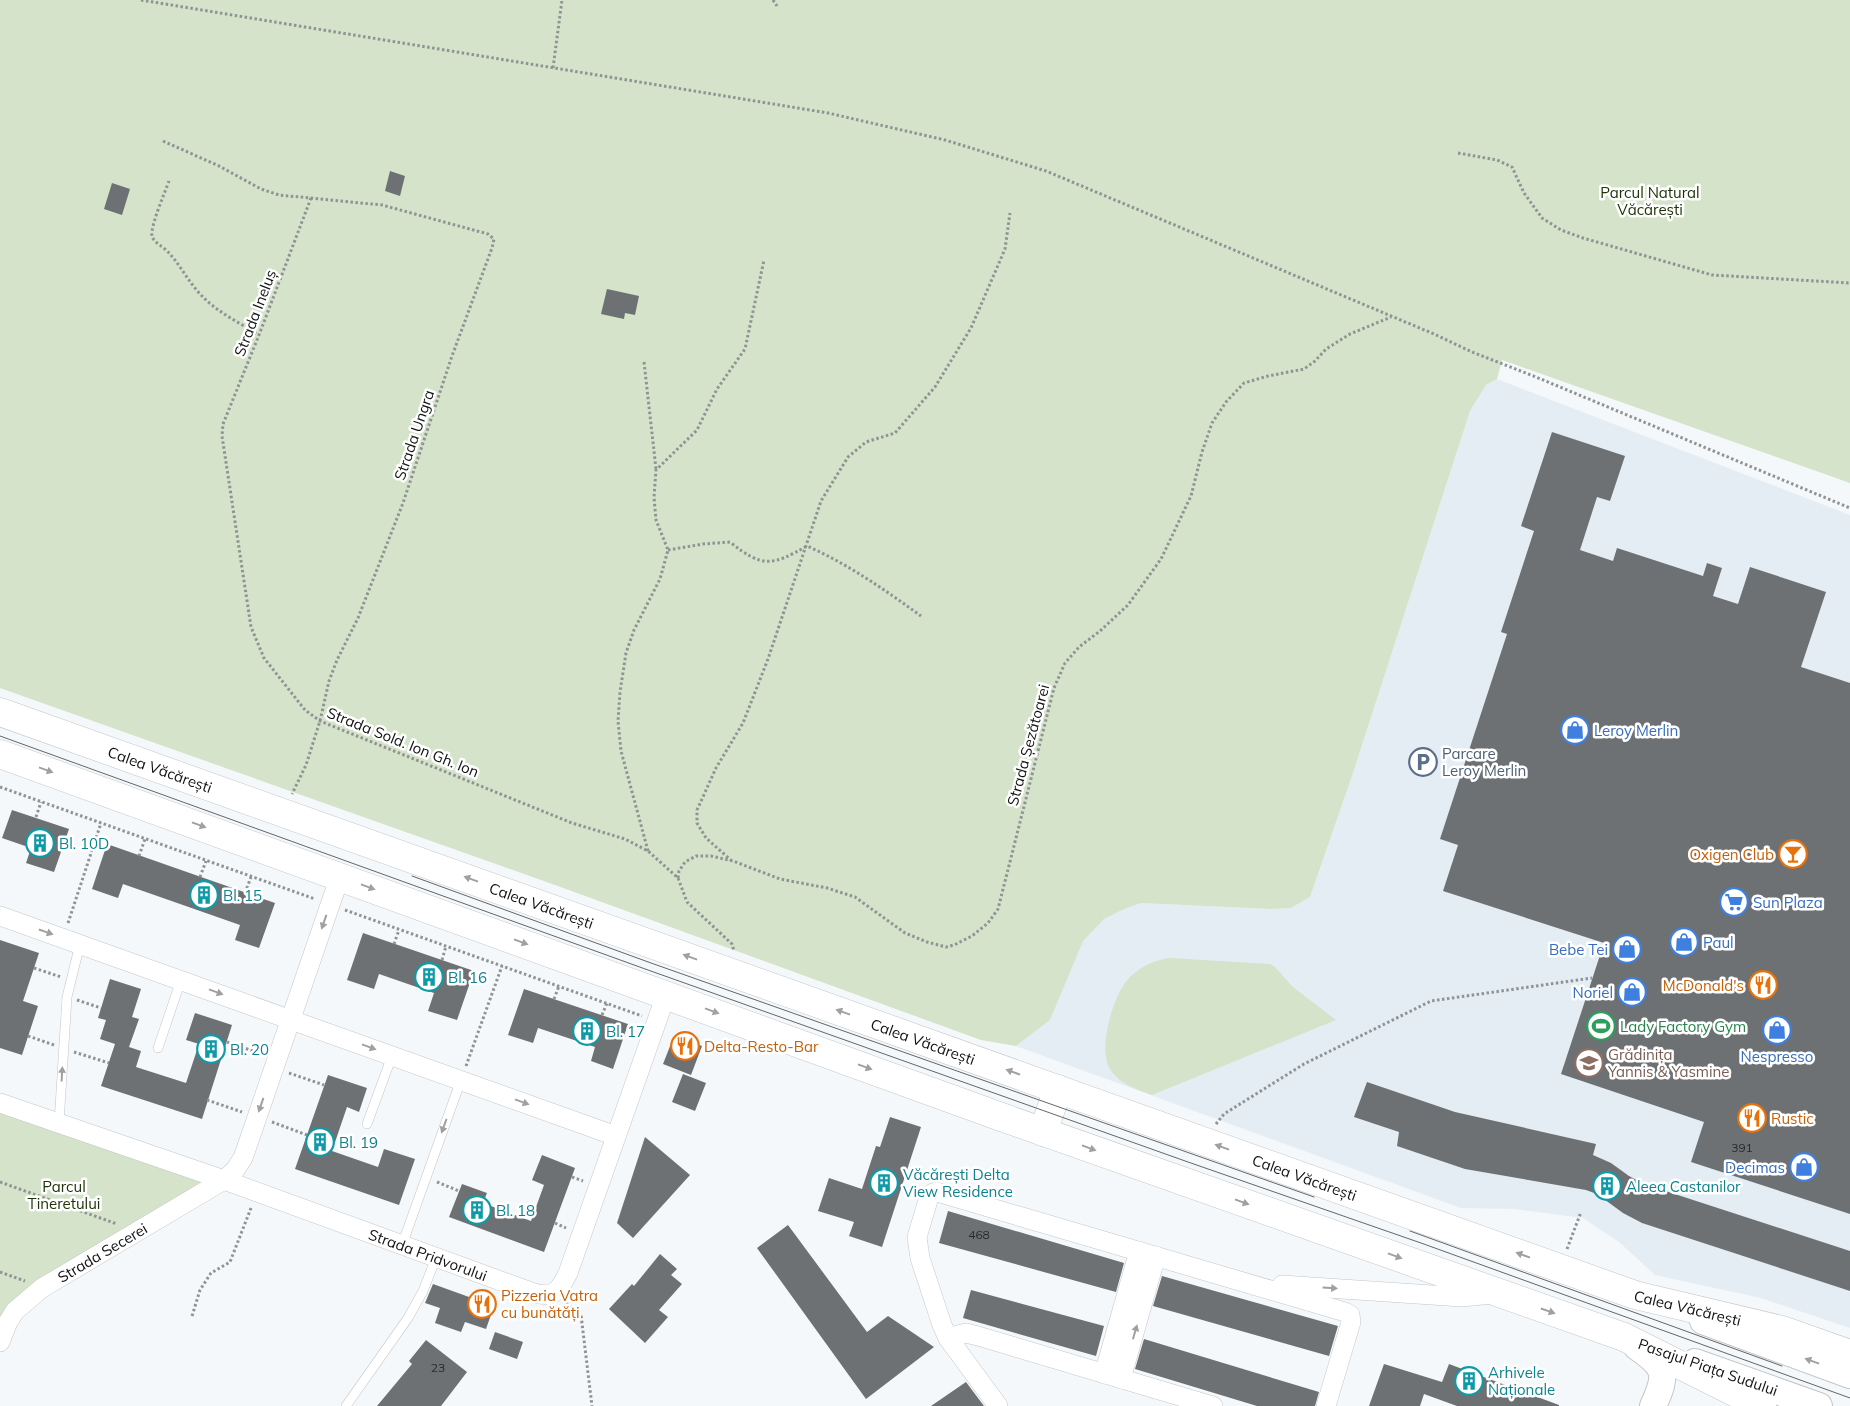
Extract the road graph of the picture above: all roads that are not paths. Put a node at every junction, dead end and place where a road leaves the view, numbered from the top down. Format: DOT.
graph roads {
  1 [pos="0,712"];
  2 [pos="0,754"];
  3 [pos="340,876"];
  4 [pos="0,918"];
  5 [pos="72,941"];
  6 [pos="181,980"];
  7 [pos="666,995"];
  8 [pos="291,1019"];
  9 [pos="158,1048"];
  10 [pos="392,1055"];
  11 [pos="461,1080"];
  12 [pos="1058,1089"];
  13 [pos="0,1103"];
  14 [pos="59,1123"];
  15 [pos="367,1124"];
  16 [pos="1043,1132"];
  17 [pos="616,1136"];
  18 [pos="224,1180"];
  19 [pos="402,1245"];
  20 [pos="1148,1253"];
  21 [pos="436,1258"];
  22 [pos="1246,1282"];
  23 [pos="1499,1293"];
  24 [pos="1635,1295"];
  25 [pos="1624,1337"];
  26 [pos="948,1338"];
  27 [pos="0,1342"];
  28 [pos="1850,1354"];
  29 [pos="1850,1374"];
  30 [pos="1113,1376"];
  31 [pos="1704,1378"];
  32 [pos="1656,1400"];
  33 [pos="346,1406"];
  34 [pos="998,1406"];
  35 [pos="1213,1406"];
  36 [pos="1326,1406"];
  37 [pos="1762,1406"];
  38 [pos="1820,1406"];
  12 -- 1 [label="main road, Calea Văcărești, one-way"];
  2 -- 3 [label="main road, one-way"];
  3 -- 7 [label="main road, one-way"];
  3 -- 8 [label="street, Strada Secerei, one-way"];
  4 -- 5 [label="street, one-way"];
  5 -- 6 [label="street"];
  14 -- 5 [label="lane, one-way"];
  6 -- 8 [label="street, one-way"];
  6 -- 9 [label="lane"];
  7 -- 16 [label="main road, one-way"];
  7 -- 17 [label="street"];
  8 -- 10 [label="street, one-way"];
  8 -- 18 [label="street, Strada Secerei, one-way"];
  10 -- 11 [label="street"];
  10 -- 15 [label="lane"];
  11 -- 17 [label="street, one-way"];
  11 -- 19 [label="lane, one-way"];
  12 -- 16 [label="main road"];
  24 -- 12 [label="main road, Calea Văcărești, one-way"];
  13 -- 14 [label="street, Strada Pridvorului"];
  14 -- 18 [label="street, Strada Pridvorului"];
  16 -- 23 [label="main road, one-way"];
  17 -- 21 [label="street, Strada Pridvorului"];
  18 -- 19 [label="street, Strada Pridvorului"];
  18 -- 27 [label="street, Strada Secerei"];
  19 -- 21 [label="street, Strada Pridvorului"];
  20 -- 22 [label="street"];
  20 -- 26 [label="street"];
  20 -- 30 [label="street"];
  21 -- 33 [label="lane"];
  22 -- 23 [label="street, one-way"];
  22 -- 36 [label="street"];
  23 -- 25 [label="main road, one-way"];
  24 -- 28 [label="main road, Calea Văcărești"];
  29 -- 24 [label="main road, one-way"];
  25 -- 31 [label="main road"];
  25 -- 32 [label="main road"];
  25 -- 38 [label="main road, Pasajul Piața Sudului"];
  26 -- 30 [label="street"];
  26 -- 34 [label="street"];
  30 -- 35 [label="street"];
  31 -- 32 [label="main road"];
  31 -- 37 [label="main road"];
}
